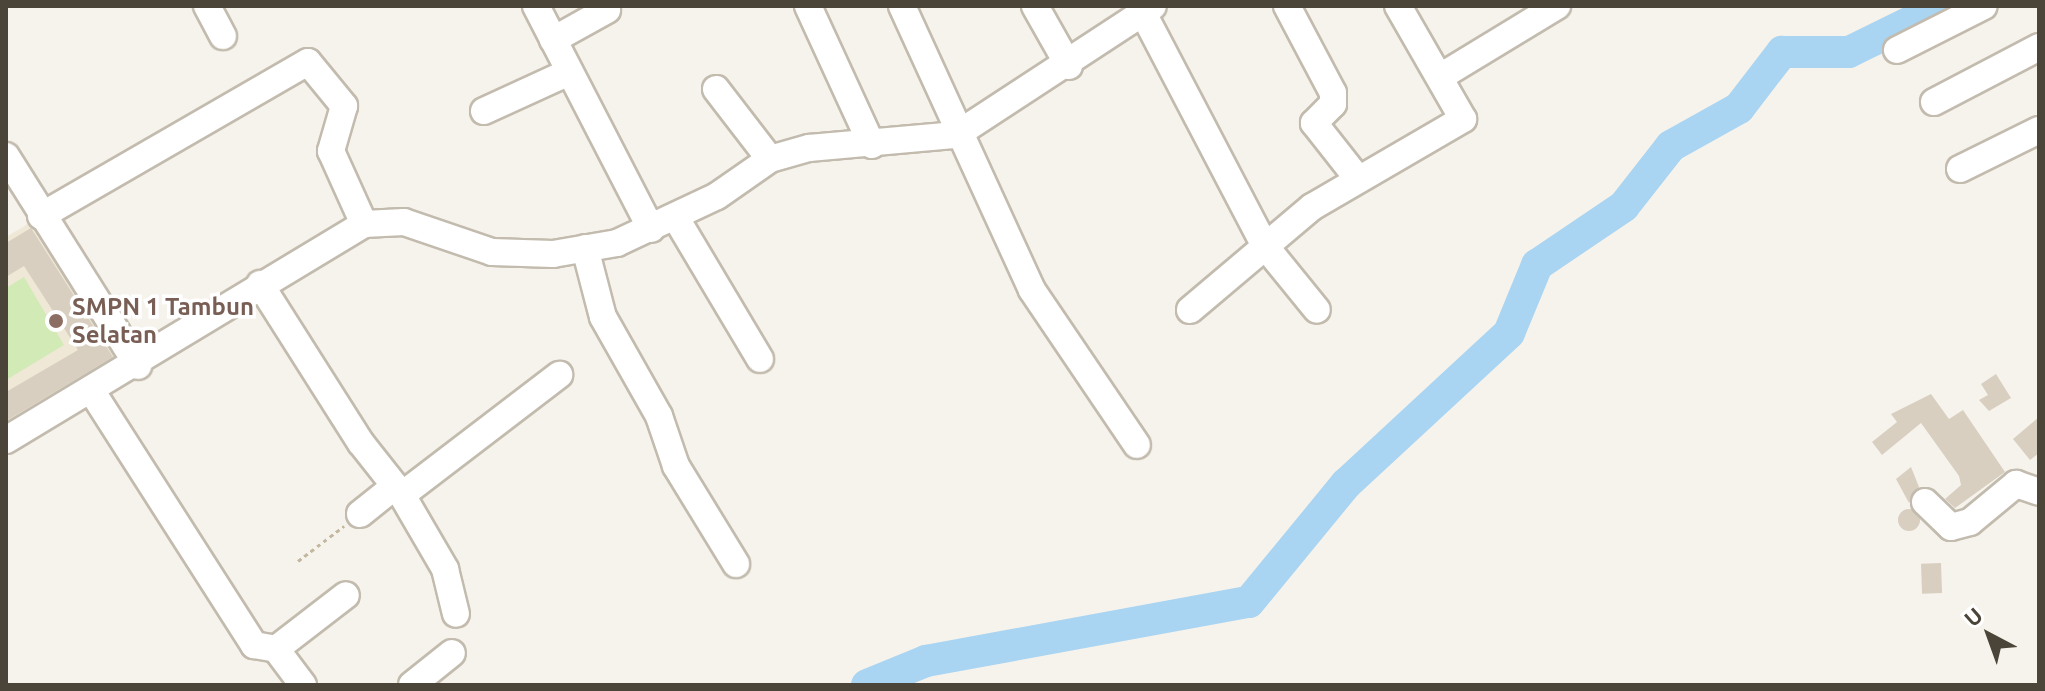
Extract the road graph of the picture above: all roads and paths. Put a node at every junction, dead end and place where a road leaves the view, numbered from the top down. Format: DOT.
graph roads {
  1 [pos="207,6"];
  2 [pos="536,6"];
  3 [pos="808,6"];
  4 [pos="902,6"];
  5 [pos="1035,6"];
  6 [pos="1287,6"];
  7 [pos="1398,6"];
  8 [pos="1557,6"];
  9 [pos="1984,6"];
  10 [pos="1147,9"];
  11 [pos="607,10"];
  12 [pos="223,36"];
  13 [pos="553,40"];
  14 [pos="2039,47"];
  15 [pos="1897,50"];
  16 [pos="1069,66"];
  17 [pos="569,72"];
  18 [pos="1440,77"];
  19 [pos="716,89"];
  20 [pos="1934,102"];
  21 [pos="484,111"];
  22 [pos="2039,130"];
  23 [pos="956,135"];
  24 [pos="872,145"];
  25 [pos="6,156"];
  26 [pos="770,159"];
  27 [pos="1960,169"];
  28 [pos="1358,179"];
  29 [pos="41,216"];
  30 [pos="676,218"];
  31 [pos="364,224"];
  32 [pos="651,229"];
  33 [pos="1265,246"];
  34 [pos="585,248"];
  35 [pos="260,284"];
  36 [pos="1190,310"];
  37 [pos="1317,310"];
  38 [pos="760,359"];
  39 [pos="138,366"];
  40 [pos="559,375"];
  41 [pos="91,390"];
  42 [pos="6,440"];
  43 [pos="1137,445"];
  44 [pos="399,491"];
  45 [pos="2039,492"];
  46 [pos="1925,502"];
  47 [pos="360,514"];
  48 [pos="298,561"];
  49 [pos="736,564"];
  50 [pos="346,595"];
  51 [pos="456,614"];
  52 [pos="276,649"];
  53 [pos="452,653"];
  54 [pos="303,685"];
  55 [pos="412,685"];
  1 -- 12 [label="street"];
  2 -- 13 [label="street"];
  3 -- 24 [label="street"];
  4 -- 23 [label="street"];
  5 -- 16 [label="street"];
  6 -- 28 [label="street"];
  7 -- 18 [label="street"];
  8 -- 18 [label="street"];
  9 -- 15 [label="street"];
  10 -- 16 [label="street"];
  10 -- 33 [label="street"];
  11 -- 13 [label="street"];
  13 -- 17 [label="street"];
  14 -- 20 [label="street"];
  16 -- 23 [label="street"];
  17 -- 21 [label="street"];
  17 -- 32 [label="street"];
  18 -- 28 [label="street"];
  19 -- 26 [label="street"];
  22 -- 27 [label="street"];
  23 -- 24 [label="street"];
  23 -- 43 [label="street"];
  24 -- 26 [label="street"];
  25 -- 29 [label="street"];
  26 -- 30 [label="street"];
  28 -- 33 [label="street"];
  29 -- 31 [label="street"];
  29 -- 39 [label="street"];
  30 -- 32 [label="street"];
  30 -- 38 [label="street"];
  31 -- 34 [label="street"];
  31 -- 35 [label="street"];
  32 -- 34 [label="street"];
  33 -- 36 [label="street"];
  33 -- 37 [label="street"];
  34 -- 49 [label="street"];
  35 -- 39 [label="street"];
  35 -- 44 [label="street"];
  39 -- 41 [label="street"];
  40 -- 44 [label="street"];
  41 -- 42 [label="street"];
  41 -- 52 [label="street"];
  44 -- 47 [label="street"];
  44 -- 51 [label="street"];
  45 -- 46 [label="street"];
  47 -- 48 [label="path"];
  50 -- 52 [label="street"];
  52 -- 54 [label="street"];
  53 -- 55 [label="street"];
}
